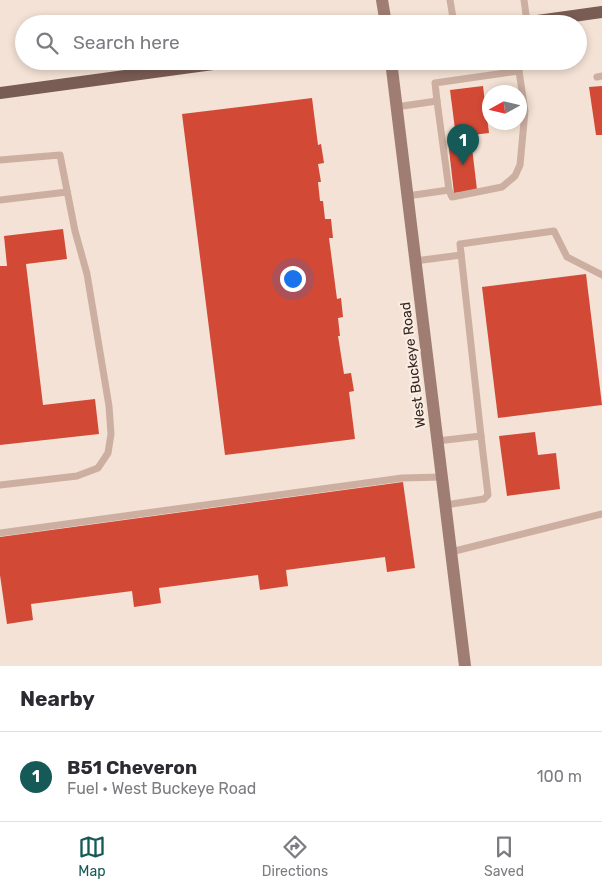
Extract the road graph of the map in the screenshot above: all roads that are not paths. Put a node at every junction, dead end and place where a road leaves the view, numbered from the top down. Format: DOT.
graph roads {
  1 [pos="382,0"];
  2 [pos="450,0"];
  3 [pos="524,0"];
  4 [pos="602,12"];
  5 [pos="384,15"];
  6 [pos="452,15"];
  7 [pos="522,15"];
  8 [pos="580,15"];
  9 [pos="169,70"];
  10 [pos="392,70"];
  11 [pos="519,71"];
  12 [pos="0,93"];
  13 [pos="438,101"];
  14 [pos="396,107"];
  15 [pos="0,160"];
  16 [pos="449,190"];
  17 [pos="67,192"];
  18 [pos="407,196"];
  19 [pos="0,200"];
  20 [pos="461,255"];
  21 [pos="415,261"];
  22 [pos="602,275"];
  23 [pos="481,436"];
  24 [pos="437,441"];
  25 [pos="442,477"];
  26 [pos="0,485"];
  27 [pos="445,505"];
  28 [pos="602,514"];
  29 [pos="0,533"];
  30 [pos="451,552"];
  31 [pos="465,666"];
  1 -- 5 [label="main road"];
  2 -- 6 [label="lane"];
  3 -- 7 [label="lane"];
  4 -- 8 [label="main road"];
  9 -- 12 [label="main road"];
  10 -- 14 [label="main road, West Buckeye Road"];
  11 -- 13 [label="lane"];
  11 -- 16 [label="lane"];
  13 -- 14 [label="lane"];
  13 -- 16 [label="lane"];
  14 -- 18 [label="main road, West Buckeye Road"];
  15 -- 17 [label="lane"];
  16 -- 18 [label="lane"];
  17 -- 19 [label="lane"];
  17 -- 26 [label="lane"];
  18 -- 21 [label="main road, West Buckeye Road"];
  20 -- 21 [label="lane"];
  20 -- 22 [label="lane"];
  20 -- 23 [label="lane"];
  21 -- 24 [label="main road, West Buckeye Road"];
  23 -- 24 [label="lane"];
  23 -- 27 [label="lane"];
  24 -- 25 [label="main road, West Buckeye Road"];
  25 -- 27 [label="main road, West Buckeye Road"];
  25 -- 29 [label="lane"];
  27 -- 30 [label="main road, West Buckeye Road"];
  28 -- 30 [label="lane"];
  30 -- 31 [label="main road, West Buckeye Road"];
}
